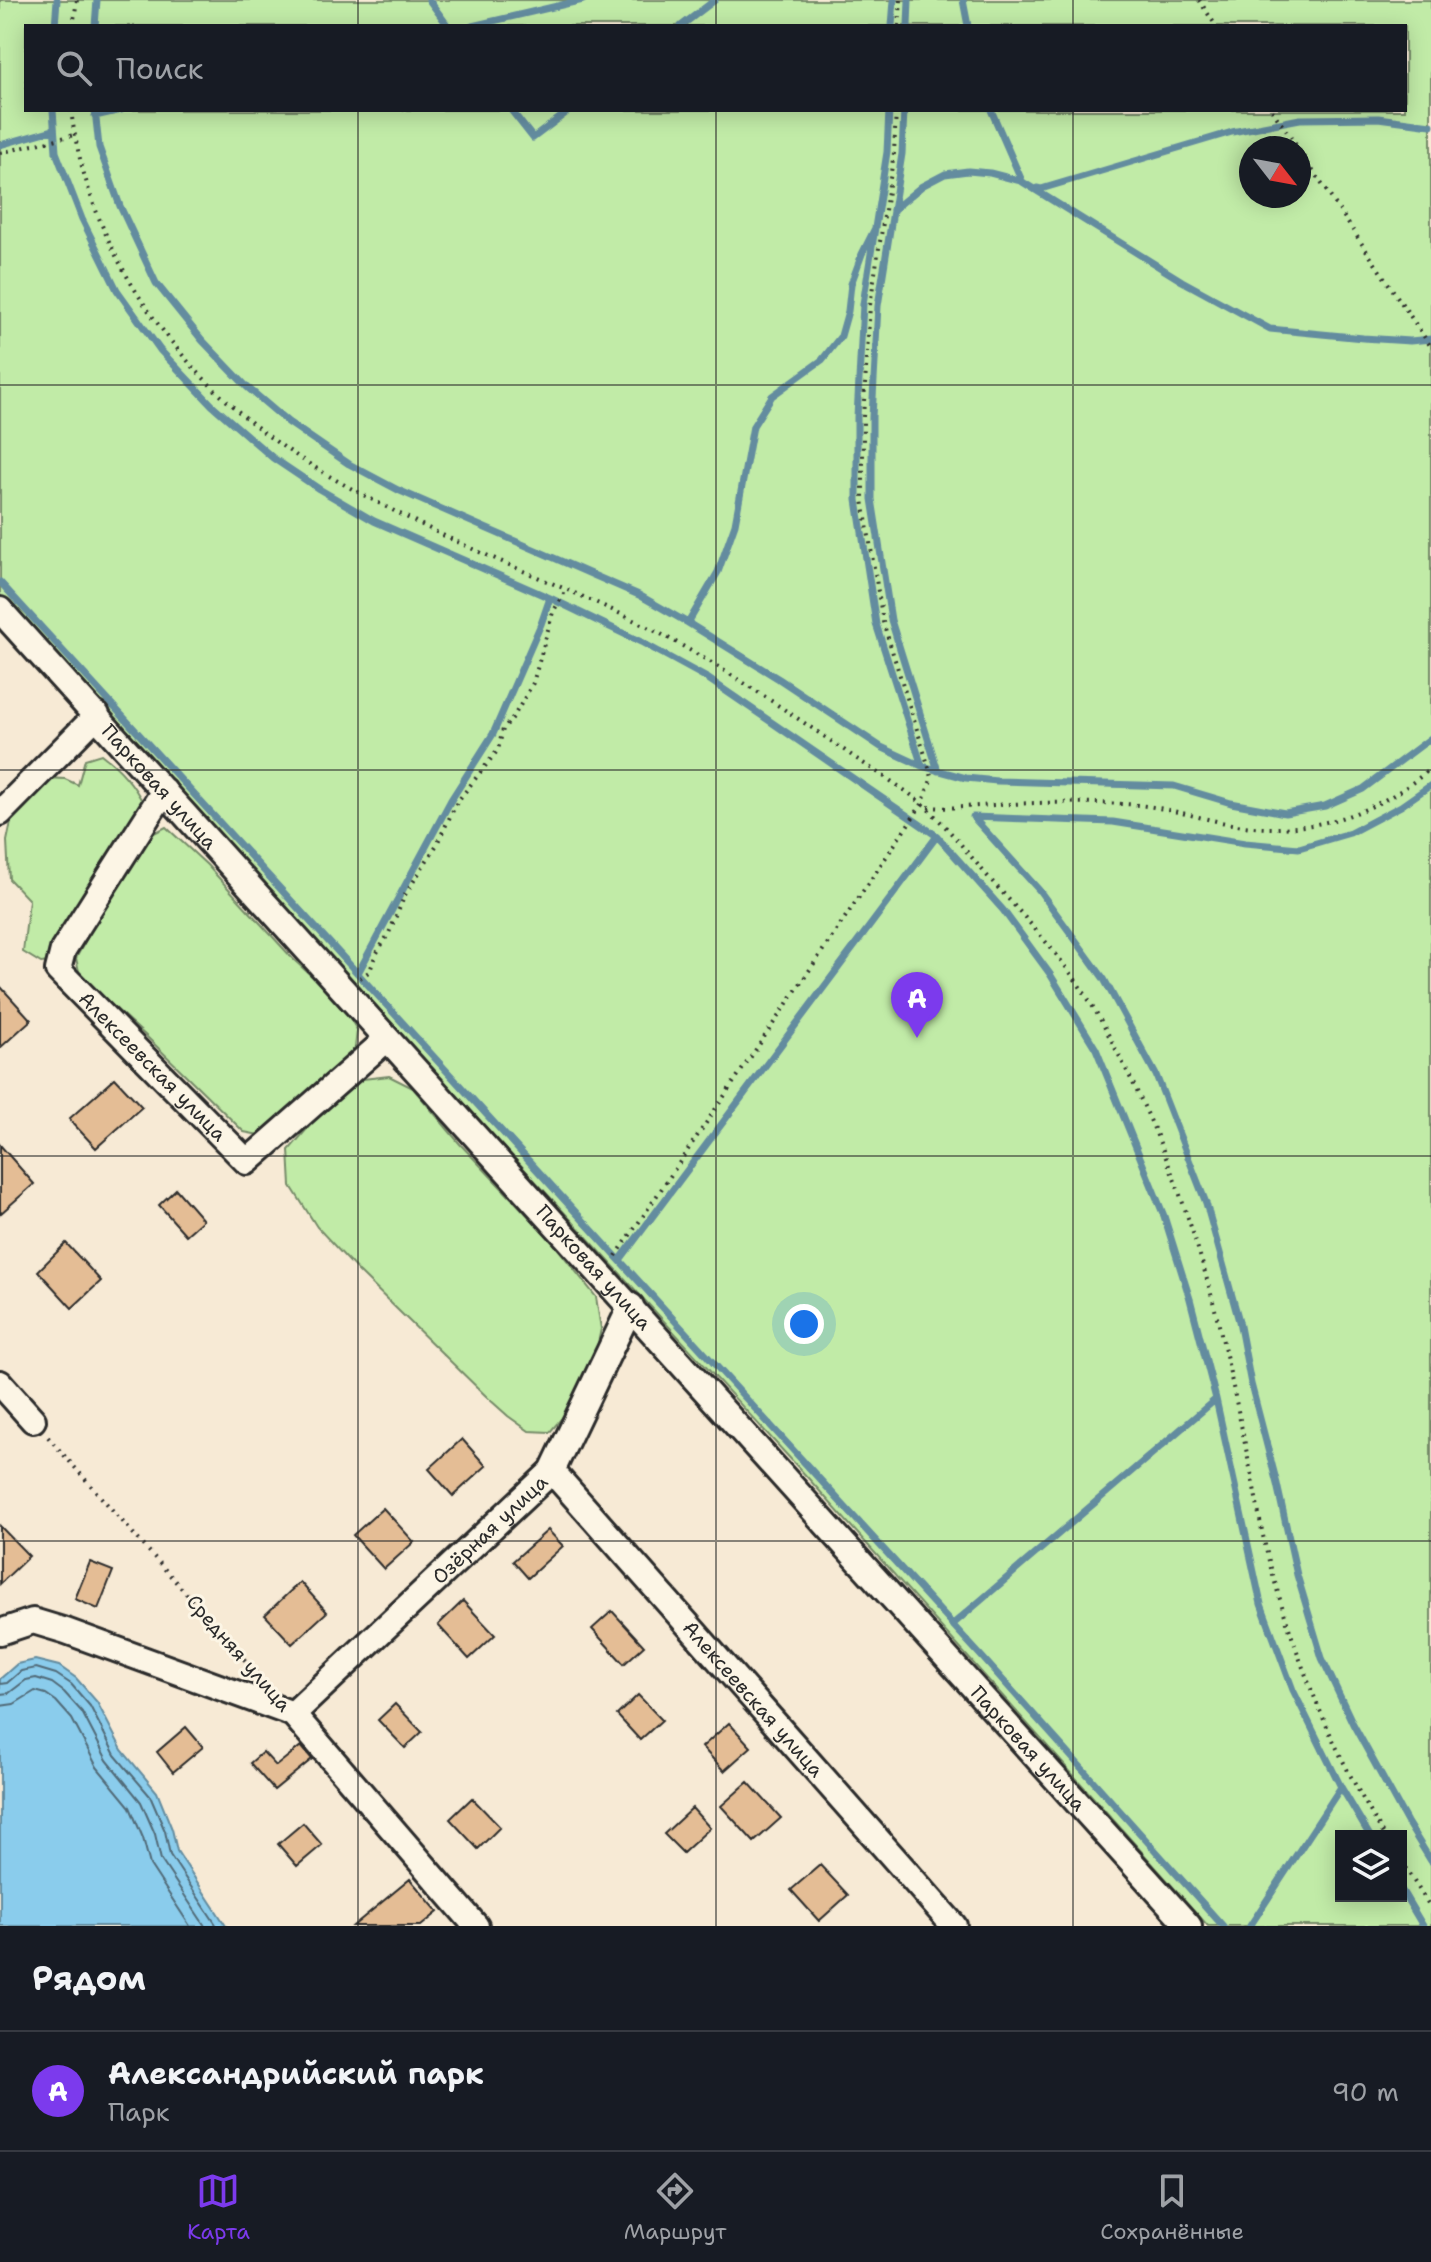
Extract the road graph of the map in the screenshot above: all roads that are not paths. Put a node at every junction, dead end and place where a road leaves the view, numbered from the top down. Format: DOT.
graph roads {
  1 [pos="0,610"];
  2 [pos="97,715"];
  3 [pos="164,791"];
  4 [pos="0,813"];
  5 [pos="387,1039"];
  6 [pos="631,1306"];
  7 [pos="0,1383"];
  8 [pos="33,1420"];
  9 [pos="552,1471"];
  10 [pos="0,1632"];
  11 [pos="293,1714"];
  12 [pos="476,1926"];
  13 [pos="954,1926"];
  14 [pos="1188,1926"];
  1 -- 2 [label="street, Парковая улица"];
  2 -- 3 [label="street, Парковая улица"];
  2 -- 4 [label="street"];
  3 -- 5 [label="street, Парковая улица"];
  3 -- 5 [label="street, Алексеевская улица"];
  5 -- 6 [label="street, Парковая улица"];
  6 -- 9 [label="street, Озёрная улица"];
  6 -- 14 [label="street, Парковая улица"];
  7 -- 8 [label="street"];
  9 -- 11 [label="street, Озёрная улица"];
  9 -- 13 [label="street, Алексеевская улица"];
  10 -- 11 [label="street"];
  11 -- 12 [label="street, Средняя улица"];
}
